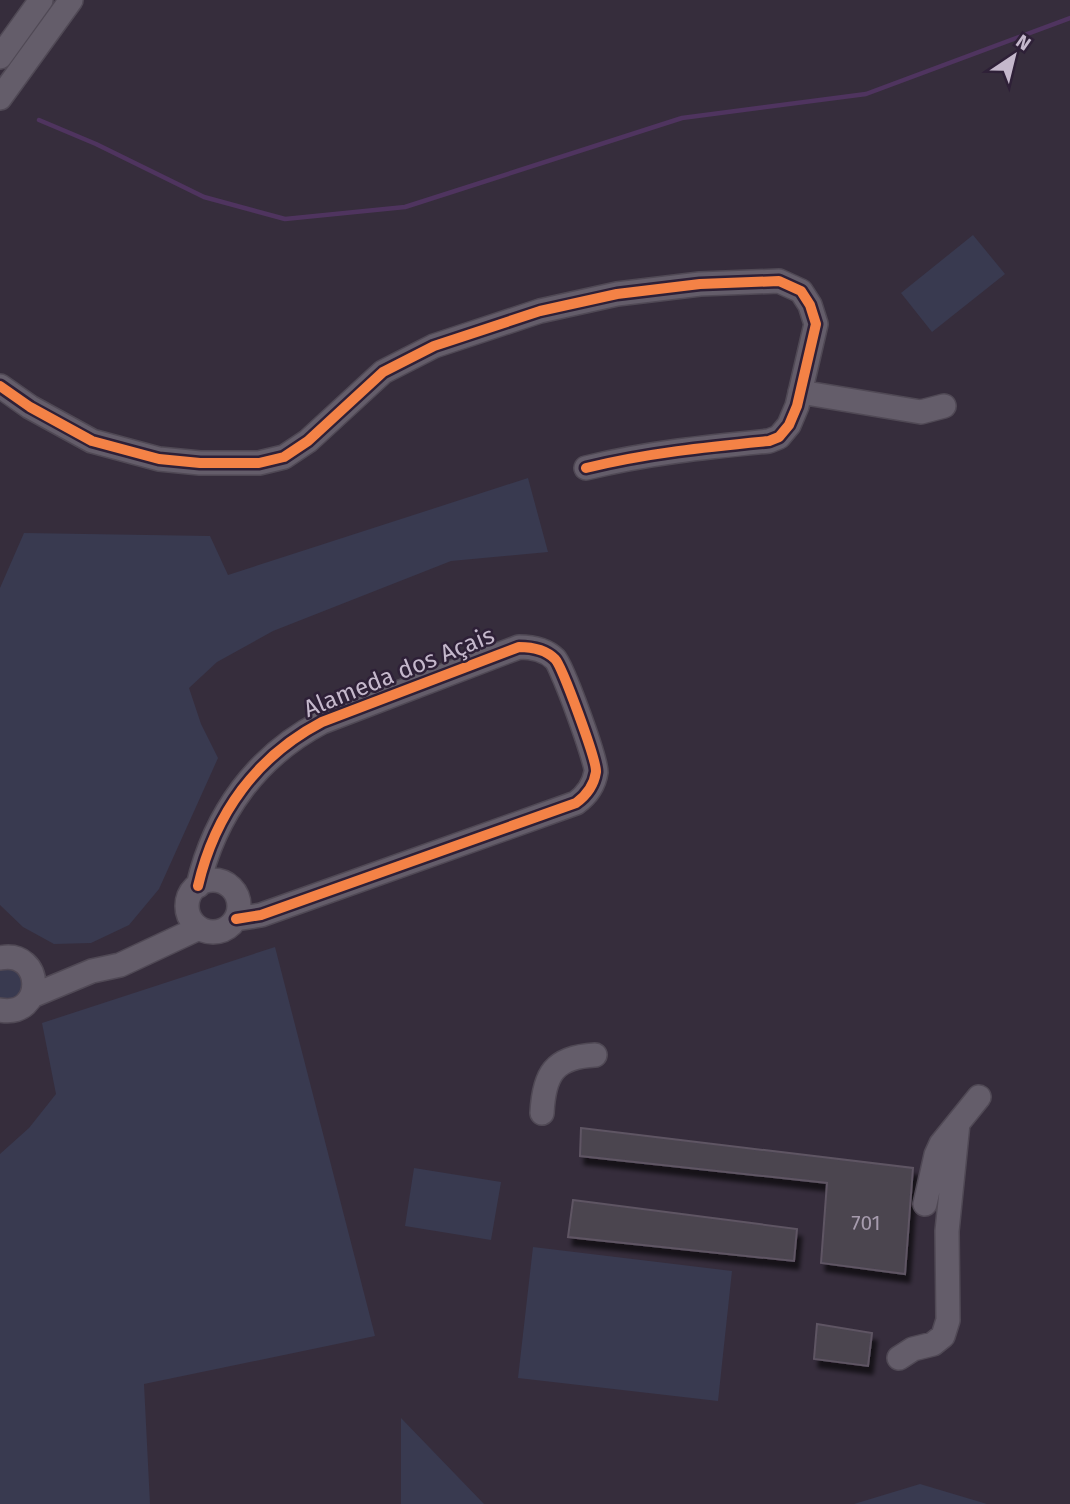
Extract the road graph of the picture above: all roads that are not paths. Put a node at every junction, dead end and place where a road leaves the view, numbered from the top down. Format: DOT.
graph roads {
  1 [pos="41,0"];
  2 [pos="71,0"];
  3 [pos="0,57"];
  4 [pos="0,98"];
  5 [pos="0,386"];
  6 [pos="800,392"];
  7 [pos="944,406"];
  8 [pos="586,468"];
  9 [pos="216,833"];
  10 [pos="198,886"];
  11 [pos="229,888"];
  12 [pos="288,904"];
  13 [pos="187,907"];
  14 [pos="236,919"];
  15 [pos="199,928"];
  16 [pos="151,949"];
  17 [pos="8,957"];
  18 [pos="92,971"];
  19 [pos="32,996"];
  20 [pos="1,1011"];
  21 [pos="595,1055"];
  22 [pos="979,1097"];
  23 [pos="542,1113"];
  24 [pos="958,1123"];
  25 [pos="925,1204"];
  26 [pos="900,1358"];
  1 -- 3 [label="street"];
  2 -- 4 [label="street"];
  5 -- 6 [label="street"];
  6 -- 7 [label="street"];
  6 -- 8 [label="street"];
  9 -- 10 [label="street, Alameda dos Açais"];
  9 -- 11 [label="street"];
  9 -- 12 [label="street, Alameda dos Açais"];
  10 -- 11 [label="street"];
  10 -- 13 [label="street"];
  11 -- 12 [label="street"];
  11 -- 14 [label="street"];
  12 -- 14 [label="street, Alameda dos Açais"];
  13 -- 15 [label="street"];
  13 -- 16 [label="street"];
  14 -- 15 [label="street"];
  15 -- 16 [label="street"];
  16 -- 18 [label="street"];
  17 -- 18 [label="street"];
  17 -- 19 [label="street"];
  18 -- 19 [label="street"];
  19 -- 20 [label="street"];
  21 -- 23 [label="street"];
  22 -- 24 [label="street"];
  24 -- 25 [label="street"];
  24 -- 26 [label="street"];
}
